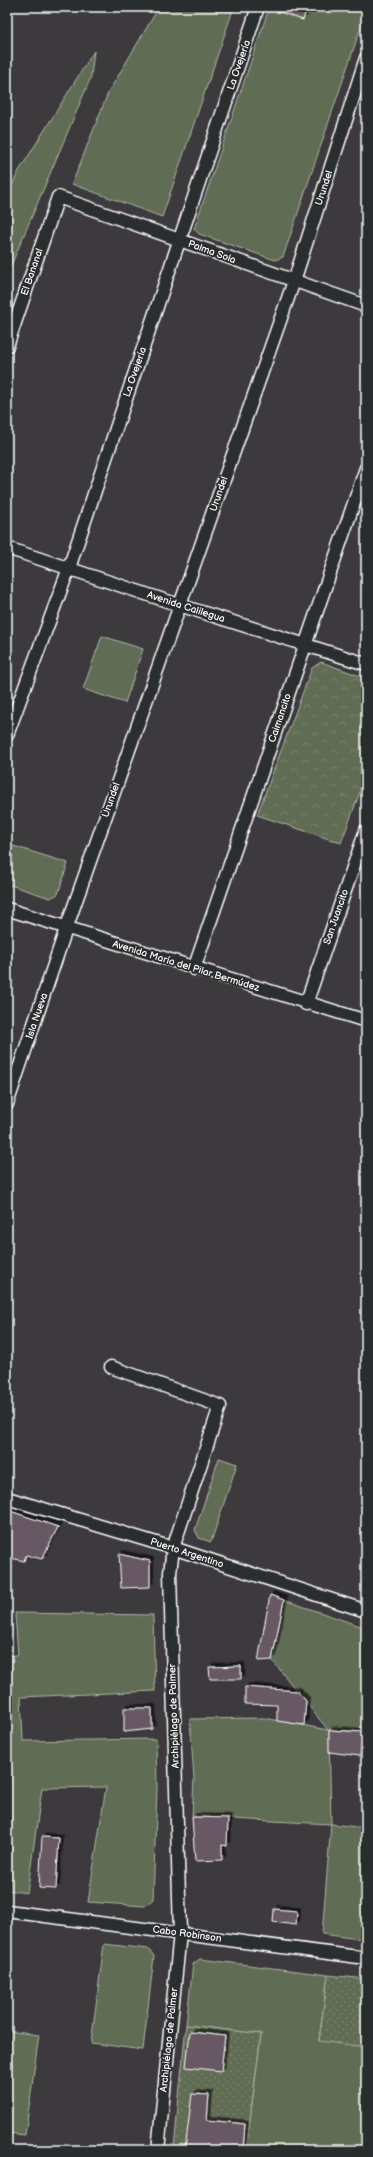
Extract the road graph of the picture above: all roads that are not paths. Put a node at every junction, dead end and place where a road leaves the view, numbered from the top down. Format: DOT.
graph roads {
  1 [pos="258,7"];
  2 [pos="366,58"];
  3 [pos="58,197"];
  4 [pos="179,240"];
  5 [pos="294,281"];
  6 [pos="366,306"];
  7 [pos="7,346"];
  8 [pos="366,468"];
  9 [pos="7,548"];
  10 [pos="69,568"];
  11 [pos="179,605"];
  12 [pos="305,644"];
  13 [pos="366,664"];
  14 [pos="7,735"];
  15 [pos="366,830"];
  16 [pos="7,908"];
  17 [pos="66,929"];
  18 [pos="194,969"];
  19 [pos="306,1004"];
  20 [pos="366,1021"];
  21 [pos="7,1104"];
  22 [pos="111,1367"];
  23 [pos="7,1498"];
  24 [pos="172,1548"];
  25 [pos="366,1611"];
  26 [pos="7,1911"];
  27 [pos="180,1933"];
  28 [pos="366,1958"];
  29 [pos="158,2150"];
  1 -- 4 [label="street, La Ovejería"];
  2 -- 5 [label="street, Urundel"];
  3 -- 4 [label="street, Palma Sola"];
  3 -- 7 [label="street, El Bananal"];
  4 -- 5 [label="street, Palma Sola"];
  4 -- 10 [label="street, La Ovejería"];
  5 -- 6 [label="street, Palma Sola"];
  5 -- 11 [label="street, Urundel"];
  8 -- 12 [label="street, Caimancito"];
  9 -- 10 [label="street, Avenida Calilegua"];
  10 -- 11 [label="street, Avenida Calilegua"];
  10 -- 14 [label="street, La Ovejería"];
  11 -- 12 [label="street, Avenida Calilegua"];
  11 -- 17 [label="street, Urundel"];
  12 -- 13 [label="street, Avenida Calilegua"];
  12 -- 18 [label="street, Caimancito"];
  15 -- 19 [label="street, San Juancito"];
  16 -- 17 [label="street, Avenida María del Pilar Bermúdez"];
  17 -- 18 [label="street, Avenida María del Pilar Bermúdez"];
  17 -- 21 [label="street, Isla Nueva"];
  18 -- 19 [label="street, Avenida María del Pilar Bermúdez"];
  19 -- 20 [label="street, Avenida María del Pilar Bermúdez"];
  22 -- 24 [label="street, Archipiélago de Palmer"];
  23 -- 24 [label="street, Puerto Argentino"];
  24 -- 25 [label="street, Puerto Argentino"];
  24 -- 27 [label="street, Archipiélago de Palmer"];
  26 -- 27 [label="street, Cabo Robinson"];
  27 -- 28 [label="street, Cabo Robinson"];
  27 -- 29 [label="street, Archipiélago de Palmer"];
}
